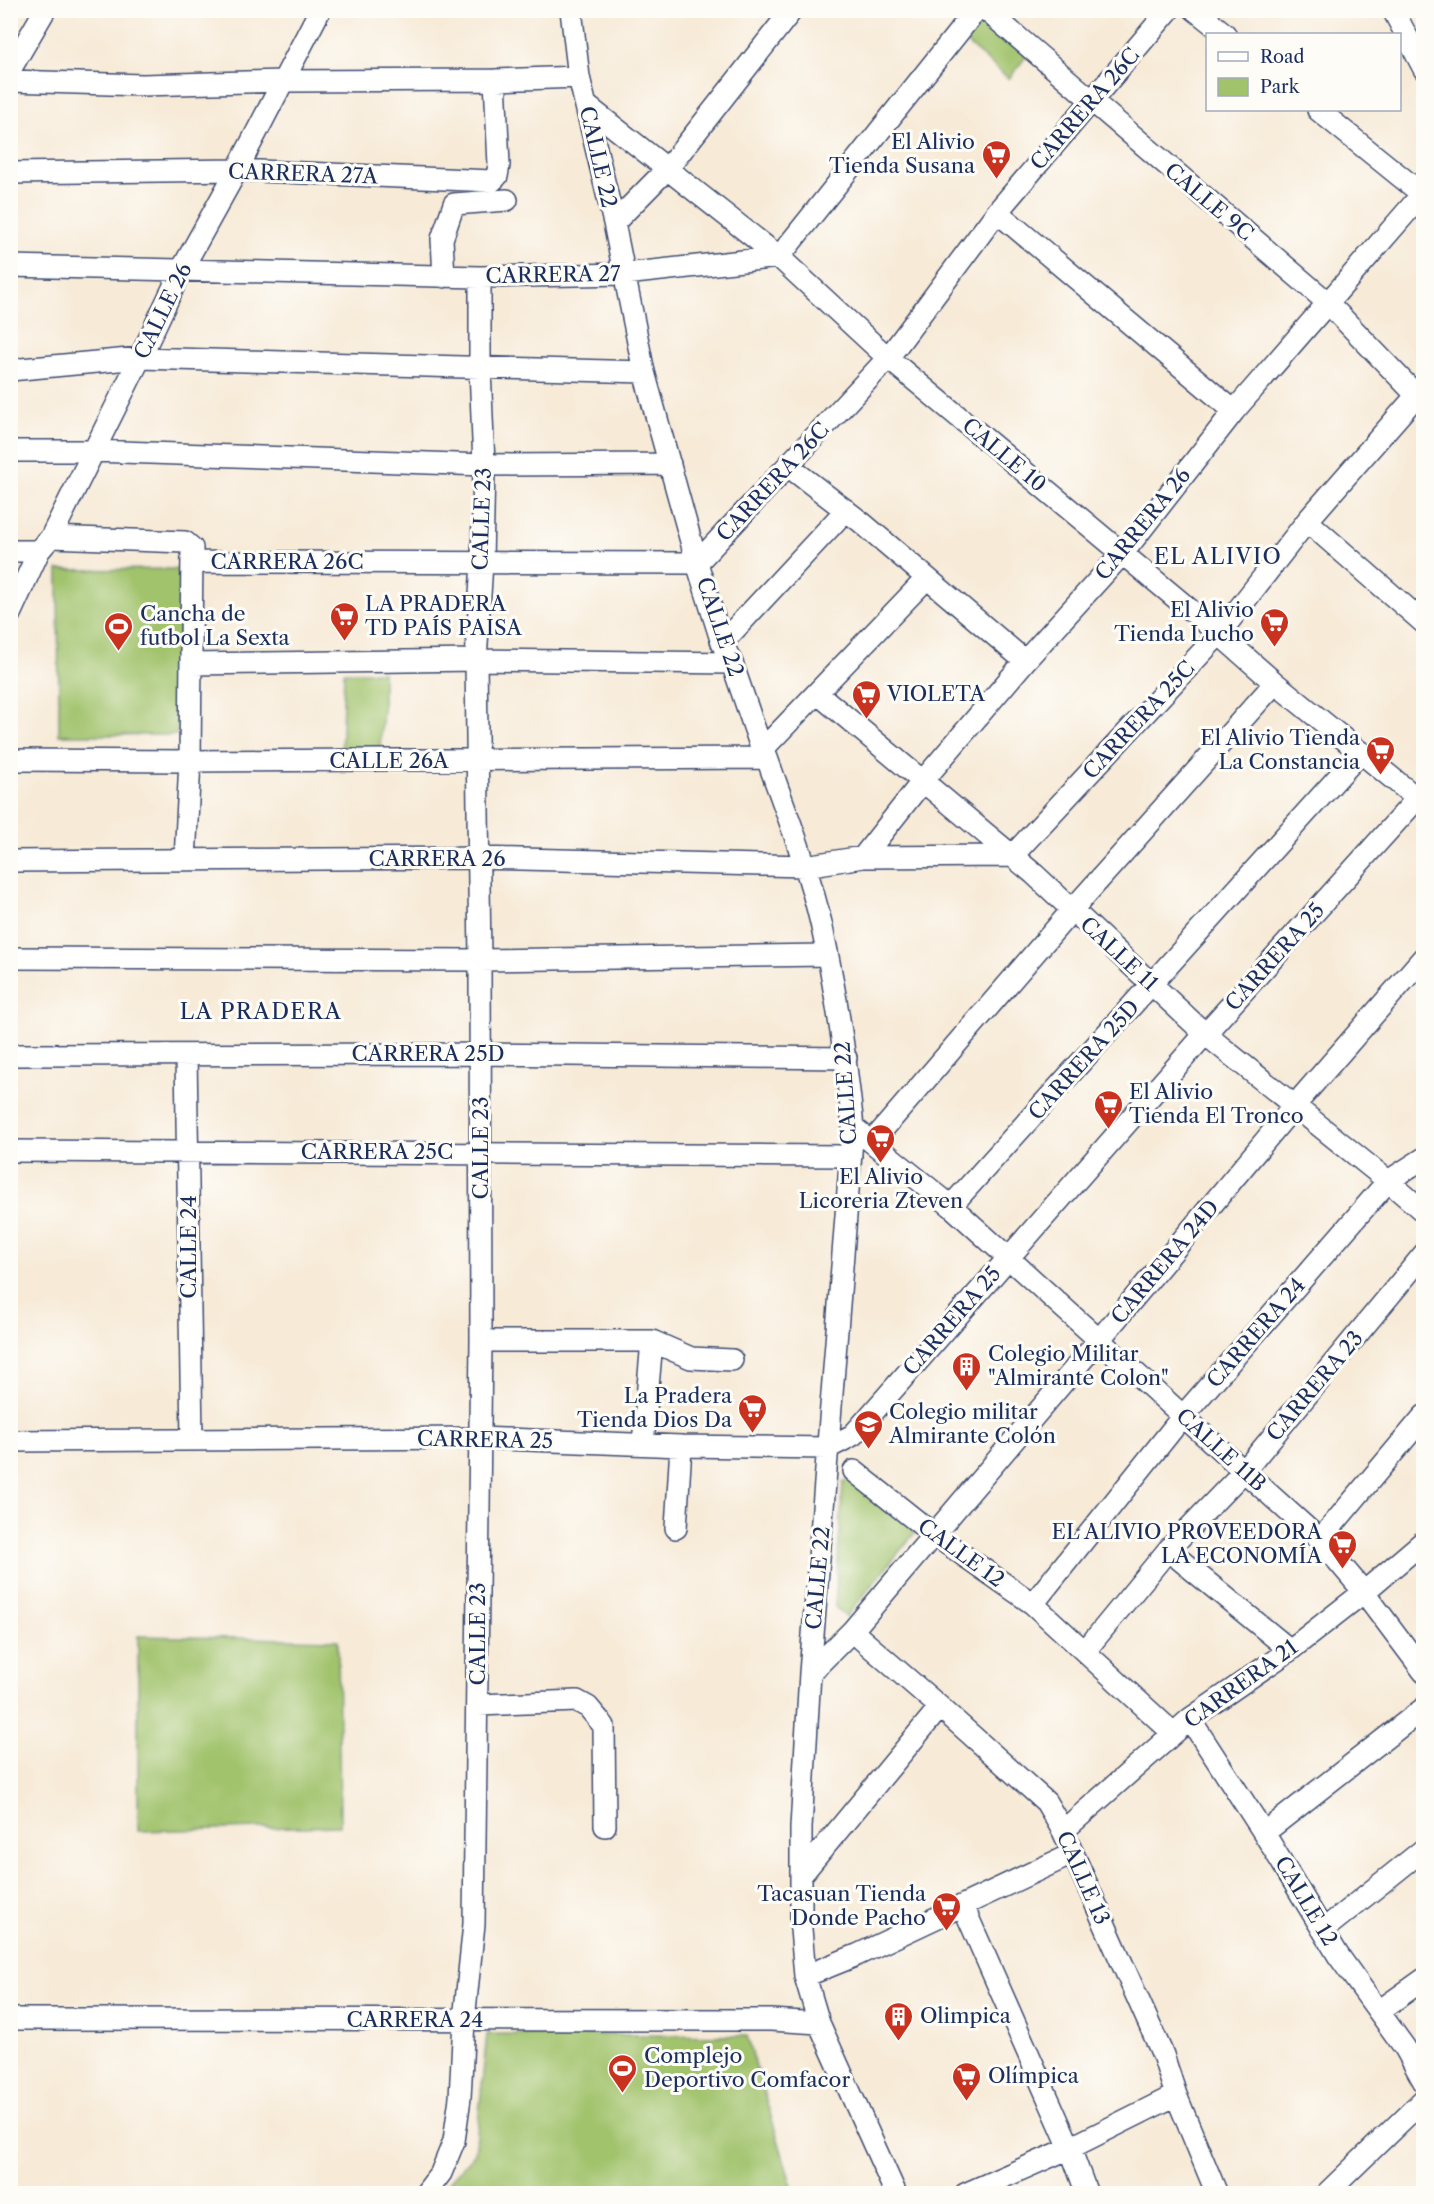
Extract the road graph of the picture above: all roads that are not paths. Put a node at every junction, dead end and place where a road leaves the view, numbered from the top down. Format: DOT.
graph roads {
  1 [pos="45,10"];
  2 [pos="320,10"];
  3 [pos="571,10"];
  4 [pos="792,10"];
  5 [pos="976,10"];
  6 [pos="986,10"];
  7 [pos="1169,10"];
  8 [pos="1195,10"];
  9 [pos="1393,10"];
  10 [pos="1224,33"];
  11 [pos="1424,69"];
  12 [pos="10,70"];
  13 [pos="579,77"];
  14 [pos="495,80"];
  15 [pos="10,81"];
  16 [pos="282,81"];
  17 [pos="1092,102"];
  18 [pos="586,105"];
  19 [pos="1319,111"];
  20 [pos="668,168"];
  21 [pos="237,171"];
  22 [pos="10,173"];
  23 [pos="1423,193"];
  24 [pos="507,200"];
  25 [pos="997,212"];
  26 [pos="614,223"];
  27 [pos="779,257"];
  28 [pos="10,266"];
  29 [pos="182,269"];
  30 [pos="625,274"];
  31 [pos="444,277"];
  32 [pos="480,277"];
  33 [pos="1327,302"];
  34 [pos="140,358"];
  35 [pos="888,358"];
  36 [pos="480,368"];
  37 [pos="10,370"];
  38 [pos="644,372"];
  39 [pos="1421,395"];
  40 [pos="1234,411"];
  41 [pos="10,451"];
  42 [pos="93,451"];
  43 [pos="670,464"];
  44 [pos="484,465"];
  45 [pos="788,465"];
  46 [pos="846,510"];
  47 [pos="1307,521"];
  48 [pos="45,544"];
  49 [pos="10,551"];
  50 [pos="1123,553"];
  51 [pos="193,562"];
  52 [pos="482,562"];
  53 [pos="697,563"];
  54 [pos="927,578"];
  55 [pos="10,614"];
  56 [pos="1424,623"];
  57 [pos="1219,634"];
  58 [pos="722,643"];
  59 [pos="476,660"];
  60 [pos="1025,661"];
  61 [pos="732,663"];
  62 [pos="191,664"];
  63 [pos="1275,683"];
  64 [pos="817,693"];
  65 [pos="1361,752"];
  66 [pos="765,754"];
  67 [pos="10,760"];
  68 [pos="477,760"];
  69 [pos="190,761"];
  70 [pos="922,782"];
  71 [pos="1421,798"];
  72 [pos="1012,856"];
  73 [pos="863,857"];
  74 [pos="477,858"];
  75 [pos="185,860"];
  76 [pos="10,861"];
  77 [pos="805,866"];
  78 [pos="1072,910"];
  79 [pos="827,955"];
  80 [pos="1424,957"];
  81 [pos="10,958"];
  82 [pos="480,960"];
  83 [pos="1152,984"];
  84 [pos="1205,1034"];
  85 [pos="186,1054"];
  86 [pos="480,1054"];
  87 [pos="10,1055"];
  88 [pos="846,1058"];
  89 [pos="1295,1105"];
  90 [pos="853,1127"];
  91 [pos="872,1142"];
  92 [pos="10,1151"];
  93 [pos="189,1151"];
  94 [pos="481,1152"];
  95 [pos="851,1156"];
  96 [pos="1424,1158"];
  97 [pos="1388,1181"];
  98 [pos="951,1206"];
  99 [pos="1424,1212"];
  100 [pos="1424,1254"];
  101 [pos="1008,1257"];
  102 [pos="1100,1340"];
  103 [pos="481,1341"];
  104 [pos="652,1341"];
  105 [pos="732,1360"];
  106 [pos="1183,1416"];
  107 [pos="1424,1416"];
  108 [pos="479,1438"];
  109 [pos="192,1439"];
  110 [pos="10,1441"];
  111 [pos="643,1444"];
  112 [pos="681,1446"];
  113 [pos="828,1448"];
  114 [pos="1245,1470"];
  115 [pos="854,1471"];
  116 [pos="676,1528"];
  117 [pos="933,1534"];
  118 [pos="1320,1540"];
  119 [pos="1424,1540"];
  120 [pos="1168,1550"];
  121 [pos="1364,1592"];
  122 [pos="1033,1604"];
  123 [pos="852,1631"];
  124 [pos="1290,1650"];
  125 [pos="1085,1651"];
  126 [pos="1424,1672"];
  127 [pos="810,1673"];
  128 [pos="478,1705"];
  129 [pos="940,1707"];
  130 [pos="1424,1708"];
  131 [pos="1190,1719"];
  132 [pos="1173,1733"];
  133 [pos="605,1826"];
  134 [pos="1063,1831"];
  135 [pos="1264,1833"];
  136 [pos="1424,1849"];
  137 [pos="1072,1854"];
  138 [pos="802,1874"];
  139 [pos="963,1906"];
  140 [pos="1323,1930"];
  141 [pos="805,1976"];
  142 [pos="1424,1979"];
  143 [pos="1379,2012"];
  144 [pos="10,2019"];
  145 [pos="464,2020"];
  146 [pos="819,2024"];
  147 [pos="1424,2082"];
  148 [pos="1176,2095"];
  149 [pos="1424,2099"];
  150 [pos="1070,2148"];
  151 [pos="425,2193"];
  152 [pos="896,2193"];
  153 [pos="965,2193"];
  154 [pos="1087,2193"];
  155 [pos="1217,2193"];
  156 [pos="1326,2193"];
  1 -- 12 [label="street"];
  2 -- 16 [label="street, CALLE 26"];
  3 -- 13 [label="street, CALLE 22"];
  4 -- 20 [label="street"];
  5 -- 27 [label="street"];
  6 -- 17 [label="street, CALLE 9C"];
  7 -- 17 [label="street, CARRERA 26C"];
  8 -- 10 [label="street"];
  9 -- 11 [label="street"];
  13 -- 14 [label="street"];
  13 -- 18 [label="street, CALLE 22"];
  14 -- 16 [label="street"];
  14 -- 21 [label="street, CARRERA 27A"];
  15 -- 16 [label="street"];
  16 -- 21 [label="street, CALLE 26"];
  17 -- 25 [label="street, CARRERA 26C"];
  17 -- 33 [label="street, CALLE 9C"];
  18 -- 20 [label="street, CALLE 10"];
  18 -- 26 [label="street, CALLE 22"];
  19 -- 23 [label="street"];
  20 -- 26 [label="street"];
  20 -- 27 [label="street, CALLE 10"];
  21 -- 22 [label="street, CARRERA 27A"];
  21 -- 29 [label="street, CALLE 26"];
  23 -- 33 [label="street, CARRERA 26"];
  24 -- 31 [label="street"];
  25 -- 35 [label="street, CARRERA 26C"];
  25 -- 40 [label="street"];
  26 -- 30 [label="street, CALLE 22"];
  27 -- 30 [label="street, CARRERA 27"];
  27 -- 35 [label="street, CALLE 10"];
  28 -- 29 [label="street, CARRERA 27"];
  29 -- 31 [label="street, CARRERA 27"];
  29 -- 34 [label="street, CALLE 26"];
  30 -- 32 [label="street, CARRERA 27"];
  30 -- 38 [label="street, CALLE 22"];
  31 -- 32 [label="street, CARRERA 27"];
  32 -- 36 [label="street, CALLE 23"];
  33 -- 39 [label="street, CALLE 9C"];
  33 -- 40 [label="street, CARRERA 26"];
  34 -- 36 [label="street"];
  34 -- 37 [label="street"];
  34 -- 42 [label="street, CALLE 26"];
  35 -- 45 [label="street, CARRERA 26C"];
  35 -- 50 [label="street, CALLE 10"];
  36 -- 38 [label="street"];
  36 -- 44 [label="street, CALLE 23"];
  38 -- 43 [label="street, CALLE 22"];
  39 -- 47 [label="street, CARRERA 25C"];
  40 -- 50 [label="street, CARRERA 26"];
  41 -- 42 [label="street"];
  42 -- 44 [label="street"];
  42 -- 48 [label="street, CALLE 26"];
  43 -- 44 [label="street"];
  43 -- 53 [label="street, CALLE 22"];
  44 -- 52 [label="street, CALLE 23"];
  45 -- 46 [label="street"];
  45 -- 53 [label="street, CARRERA 26C"];
  46 -- 54 [label="street"];
  46 -- 58 [label="street"];
  47 -- 56 [label="street"];
  47 -- 57 [label="street, CARRERA 25C"];
  48 -- 49 [label="street, CARRERA 26C"];
  48 -- 51 [label="street, CARRERA 26C"];
  48 -- 55 [label="street, CALLE 26"];
  50 -- 57 [label="street, CALLE 10"];
  50 -- 60 [label="street, CARRERA 26"];
  51 -- 52 [label="street, CARRERA 26C"];
  51 -- 62 [label="street"];
  52 -- 53 [label="street, CARRERA 26C"];
  52 -- 59 [label="street, CALLE 23"];
  53 -- 58 [label="street, CALLE 22"];
  54 -- 60 [label="street"];
  54 -- 64 [label="street"];
  57 -- 63 [label="street, CALLE 10"];
  57 -- 72 [label="street, CARRERA 25C"];
  58 -- 61 [label="street, CALLE 22"];
  59 -- 61 [label="street"];
  59 -- 62 [label="street"];
  59 -- 68 [label="street, CALLE 23"];
  60 -- 70 [label="street, CARRERA 26"];
  61 -- 66 [label="street, CALLE 22"];
  62 -- 69 [label="street"];
  63 -- 65 [label="street, CALLE 10"];
  63 -- 78 [label="street"];
  64 -- 66 [label="street"];
  64 -- 70 [label="street, CALLE 11"];
  65 -- 71 [label="street, CALLE 10"];
  65 -- 83 [label="street, CARRERA 25D"];
  66 -- 68 [label="street, CALLE 26A"];
  66 -- 77 [label="street, CALLE 22"];
  67 -- 69 [label="street, CALLE 26A"];
  68 -- 69 [label="street, CALLE 26A"];
  68 -- 74 [label="street, CALLE 23"];
  69 -- 75 [label="street"];
  70 -- 72 [label="street, CALLE 11"];
  70 -- 73 [label="street, CARRERA 26"];
  71 -- 84 [label="street, CARRERA 25"];
  72 -- 73 [label="street, CARRERA 26"];
  72 -- 78 [label="street, CALLE 11"];
  73 -- 77 [label="street, CARRERA 26"];
  74 -- 75 [label="street, CARRERA 26"];
  74 -- 77 [label="street, CARRERA 26"];
  74 -- 82 [label="street, CALLE 23"];
  75 -- 76 [label="street, CARRERA 26"];
  77 -- 79 [label="street, CALLE 22"];
  78 -- 83 [label="street, CALLE 11"];
  78 -- 91 [label="street"];
  79 -- 82 [label="street"];
  79 -- 88 [label="street, CALLE 22"];
  80 -- 89 [label="street, CARRERA 24D"];
  81 -- 82 [label="street"];
  82 -- 86 [label="street, CALLE 23"];
  83 -- 84 [label="street, CALLE 11"];
  83 -- 98 [label="street, CARRERA 25D"];
  84 -- 89 [label="street, CALLE 11"];
  84 -- 101 [label="street, CARRERA 25"];
  85 -- 86 [label="street, CARRERA 25D"];
  85 -- 87 [label="street, CARRERA 25D"];
  85 -- 93 [label="street, CALLE 24"];
  86 -- 88 [label="street, CARRERA 25D"];
  86 -- 94 [label="street, CALLE 23"];
  88 -- 90 [label="street, CALLE 22"];
  89 -- 97 [label="street, CALLE 11"];
  89 -- 102 [label="street, CARRERA 24D"];
  90 -- 91 [label="street, CALLE 11B"];
  90 -- 95 [label="street, CALLE 22"];
  91 -- 98 [label="street, CALLE 11B"];
  92 -- 93 [label="street, CARRERA 25C"];
  93 -- 94 [label="street, CARRERA 25C"];
  93 -- 109 [label="street, CALLE 24"];
  94 -- 95 [label="street, CARRERA 25C"];
  94 -- 103 [label="street, CALLE 23"];
  95 -- 113 [label="street, CALLE 22"];
  96 -- 97 [label="street, CARRERA 24"];
  97 -- 99 [label="street, CALLE 11"];
  97 -- 106 [label="street, CARRERA 24"];
  98 -- 101 [label="street, CALLE 11B"];
  100 -- 114 [label="street, CARRERA 23"];
  101 -- 102 [label="street, CALLE 11B"];
  101 -- 113 [label="street, CARRERA 25"];
  102 -- 106 [label="street, CALLE 11B"];
  102 -- 117 [label="street, CARRERA 24D"];
  103 -- 104 [label="street"];
  103 -- 108 [label="street, CALLE 23"];
  104 -- 105 [label="street"];
  104 -- 111 [label="street"];
  106 -- 114 [label="street, CALLE 11B"];
  106 -- 122 [label="street, CARRERA 24"];
  107 -- 118 [label="street"];
  108 -- 109 [label="street, CARRERA 25"];
  108 -- 111 [label="street, CARRERA 25"];
  108 -- 128 [label="street, CALLE 23"];
  109 -- 110 [label="street, CARRERA 25"];
  111 -- 112 [label="street, CARRERA 25"];
  112 -- 113 [label="street, CARRERA 25"];
  112 -- 116 [label="street"];
  113 -- 127 [label="street, CALLE 22"];
  114 -- 118 [label="street, CALLE 11B"];
  114 -- 120 [label="street, CARRERA 23"];
  115 -- 117 [label="street, CALLE 12"];
  117 -- 122 [label="street, CALLE 12"];
  117 -- 123 [label="street, CARRERA 24D"];
  118 -- 121 [label="street, CALLE 11B"];
  119 -- 121 [label="street, CARRERA 21"];
  120 -- 124 [label="street"];
  120 -- 125 [label="street, CARRERA 23"];
  121 -- 124 [label="street, CARRERA 21"];
  121 -- 126 [label="street, CALLE 11B"];
  122 -- 125 [label="street, CALLE 12"];
  123 -- 127 [label="street, CARRERA 24D"];
  123 -- 129 [label="street, CALLE 13"];
  124 -- 131 [label="street, CARRERA 21"];
  125 -- 132 [label="street, CALLE 12"];
  127 -- 138 [label="street, CALLE 22"];
  128 -- 133 [label="street"];
  128 -- 145 [label="street, CALLE 23"];
  129 -- 134 [label="street, CALLE 13"];
  129 -- 138 [label="street"];
  130 -- 135 [label="street"];
  131 -- 132 [label="street, CARRERA 21"];
  131 -- 135 [label="street, CALLE 12"];
  132 -- 134 [label="street, CARRERA 21"];
  134 -- 137 [label="street, CALLE 13"];
  135 -- 140 [label="street, CALLE 12"];
  136 -- 140 [label="street"];
  137 -- 139 [label="street"];
  137 -- 148 [label="street, CALLE 13"];
  138 -- 141 [label="street, CALLE 22"];
  139 -- 141 [label="street"];
  139 -- 150 [label="street"];
  140 -- 143 [label="street, CALLE 12"];
  141 -- 146 [label="street, CALLE 22"];
  142 -- 143 [label="street"];
  143 -- 147 [label="street, CALLE 12"];
  144 -- 145 [label="street, CARRERA 24"];
  145 -- 146 [label="street, CARRERA 24"];
  145 -- 151 [label="street, CALLE 23"];
  146 -- 152 [label="street, CALLE 22"];
  148 -- 150 [label="street"];
  148 -- 155 [label="street, CALLE 13"];
  149 -- 156 [label="street"];
  150 -- 153 [label="street"];
  150 -- 154 [label="street"];
}
